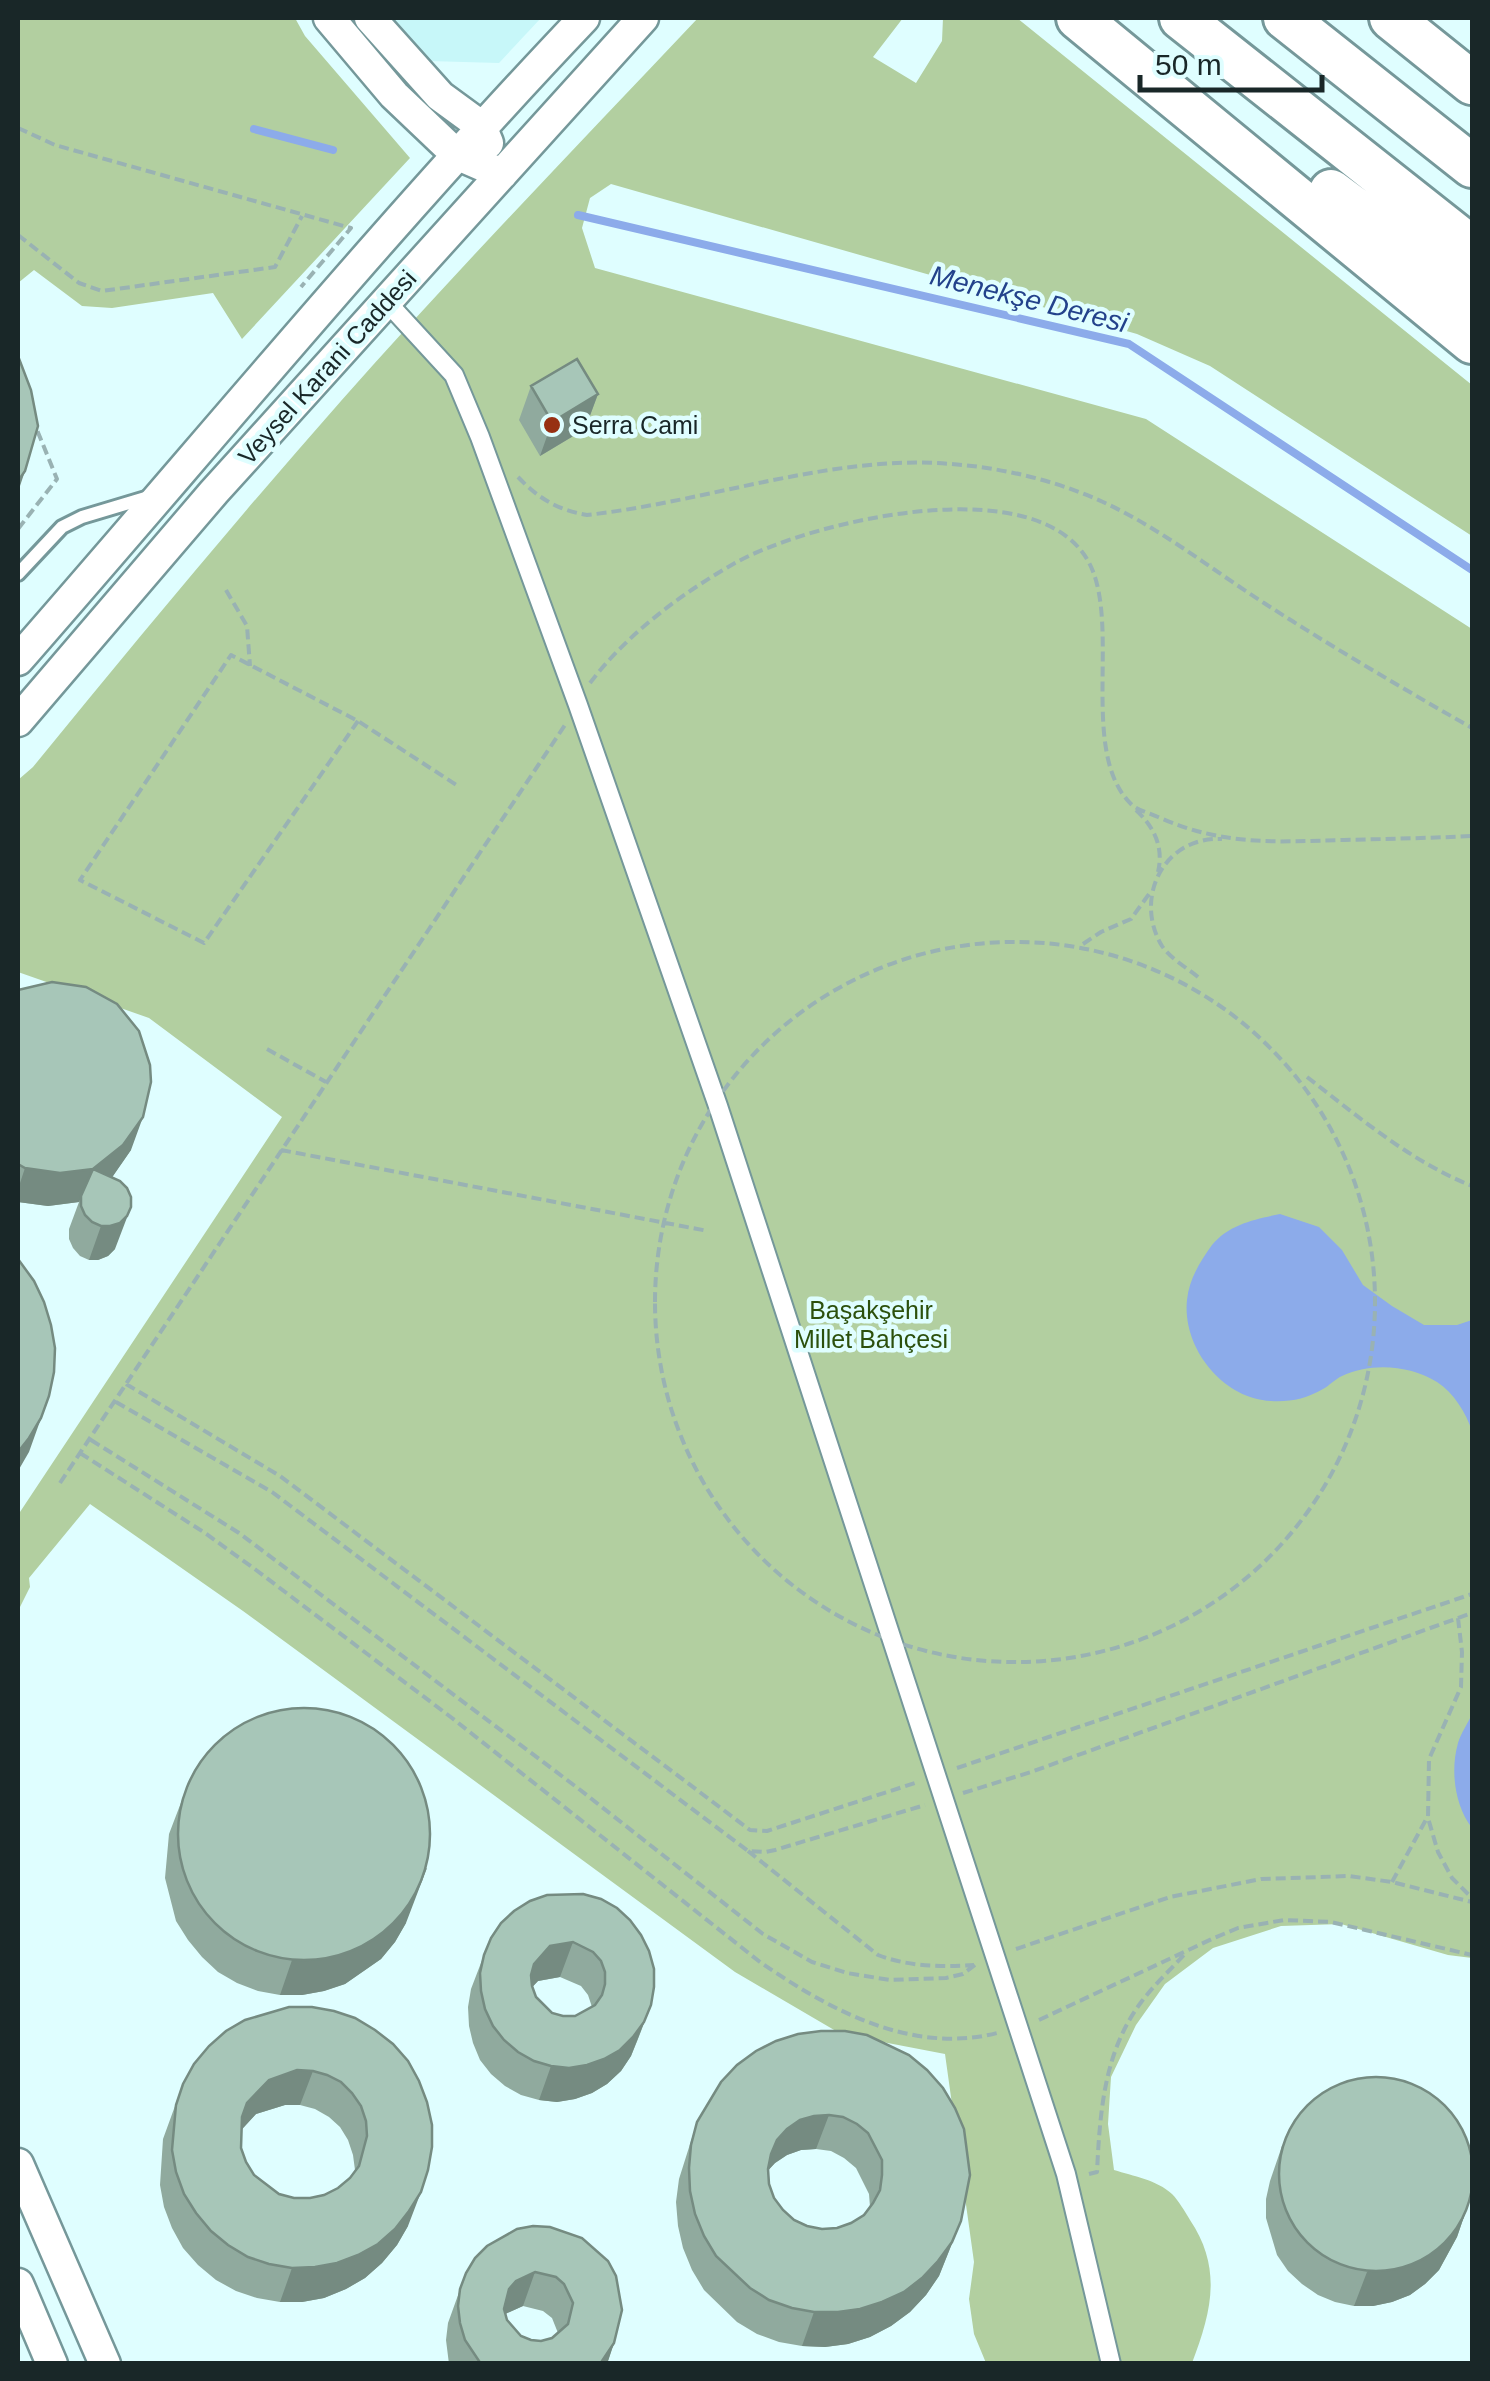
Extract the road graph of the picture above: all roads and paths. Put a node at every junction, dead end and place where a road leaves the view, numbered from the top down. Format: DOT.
graph roads {
  1 [pos="329,18"];
  2 [pos="370,18"];
  3 [pos="584,18"];
  4 [pos="642,18"];
  5 [pos="1078,18"];
  6 [pos="1098,18"];
  7 [pos="1181,18"];
  8 [pos="1285,18"];
  9 [pos="1391,18"];
  10 [pos="1472,82"];
  11 [pos="481,126"];
  12 [pos="18,128"];
  13 [pos="456,154"];
  14 [pos="1472,166"];
  15 [pos="502,174"];
  16 [pos="303,215"];
  17 [pos="18,235"];
  18 [pos="1472,248"];
  19 [pos="302,286"];
  20 [pos="1472,296"];
  21 [pos="386,301"];
  22 [pos="1472,342"];
  23 [pos="30,416"];
  24 [pos="514,474"];
  25 [pos="164,493"];
  26 [pos="18,529"];
  27 [pos="18,574"];
  28 [pos="226,590"];
  29 [pos="18,660"];
  30 [pos="250,666"];
  31 [pos="578,705"];
  32 [pos="18,721"];
  33 [pos="358,721"];
  34 [pos="1472,728"];
  35 [pos="458,786"];
  36 [pos="1132,806"];
  37 [pos="1472,836"];
  38 [pos="1236,840"];
  39 [pos="1156,877"];
  40 [pos="1151,892"];
  41 [pos="1083,944"];
  42 [pos="956,954"];
  43 [pos="1133,954"];
  44 [pos="1166,965"];
  45 [pos="836,998"];
  46 [pos="794,1028"];
  47 [pos="1270,1038"];
  48 [pos="267,1048"];
  49 [pos="756,1063"];
  50 [pos="1304,1074"];
  51 [pos="326,1082"];
  52 [pos="718,1106"];
  53 [pos="281,1150"];
  54 [pos="1472,1186"];
  55 [pos="662,1222"];
  56 [pos="708,1231"];
  57 [pos="126,1384"];
  58 [pos="115,1401"];
  59 [pos="90,1440"];
  60 [pos="80,1453"];
  61 [pos="685,1461"];
  62 [pos="60,1483"];
  63 [pos="700,1491"];
  64 [pos="742,1546"];
  65 [pos="766,1571"];
  66 [pos="1472,1594"];
  67 [pos="1472,1613"];
  68 [pos="1458,1618"];
  69 [pos="892,1641"];
  70 [pos="936,1775"];
  71 [pos="944,1799"];
  72 [pos="1428,1816"];
  73 [pos="748,1851"];
  74 [pos="1392,1882"];
  75 [pos="1472,1900"];
  76 [pos="1188,1952"];
  77 [pos="1472,1955"];
  78 [pos="996,1957"];
  79 [pos="975,1964"];
  80 [pos="1019,2027"];
  81 [pos="18,2164"];
  82 [pos="1068,2180"];
  83 [pos="18,2284"];
  84 [pos="52,2364"];
  85 [pos="105,2364"];
  86 [pos="1111,2364"];
  1 -- 13 [label="street"];
  2 -- 11 [label="street"];
  3 -- 11 [label="street, Veysel Karani Caddesi"];
  4 -- 15 [label="street, Veysel Karani Caddesi"];
  5 -- 22 [label="highway"];
  6 -- 20 [label="highway"];
  7 -- 18 [label="highway"];
  8 -- 14 [label="highway"];
  9 -- 10 [label="highway"];
  11 -- 13 [label="street, Veysel Karani Caddesi"];
  11 -- 15 [label="street"];
  12 -- 16 [label="path"];
  13 -- 15 [label="street"];
  13 -- 25 [label="street, Veysel Karani Caddesi"];
  15 -- 21 [label="street, Veysel Karani Caddesi"];
  16 -- 17 [label="path"];
  16 -- 19 [label="path"];
  21 -- 31 [label="street"];
  21 -- 32 [label="street, Veysel Karani Caddesi"];
  23 -- 26 [label="path"];
  24 -- 34 [label="path"];
  25 -- 27 [label="lane"];
  25 -- 29 [label="street, Veysel Karani Caddesi"];
  28 -- 30 [label="path"];
  30 -- 33 [label="path"];
  30 -- 33 [label="path"];
  31 -- 36 [label="path"];
  31 -- 51 [label="path"];
  31 -- 52 [label="street"];
  33 -- 35 [label="path"];
  36 -- 38 [label="path"];
  36 -- 39 [label="path"];
  37 -- 38 [label="path"];
  38 -- 39 [label="path"];
  39 -- 40 [label="path"];
  40 -- 41 [label="path"];
  40 -- 44 [label="path"];
  41 -- 42 [label="path"];
  41 -- 43 [label="path"];
  45 -- 46 [label="path"];
  47 -- 50 [label="path"];
  48 -- 51 [label="path"];
  49 -- 52 [label="path"];
  50 -- 54 [label="path"];
  50 -- 69 [label="path"];
  51 -- 53 [label="path"];
  52 -- 55 [label="path"];
  52 -- 69 [label="street"];
  53 -- 55 [label="path"];
  53 -- 57 [label="path"];
  55 -- 56 [label="path"];
  55 -- 61 [label="path"];
  57 -- 58 [label="path"];
  57 -- 70 [label="path"];
  58 -- 59 [label="path"];
  58 -- 73 [label="path"];
  59 -- 60 [label="path"];
  59 -- 79 [label="path"];
  60 -- 62 [label="path"];
  60 -- 80 [label="path"];
  63 -- 64 [label="path"];
  65 -- 69 [label="path"];
  66 -- 70 [label="path"];
  67 -- 68 [label="path"];
  68 -- 71 [label="path"];
  68 -- 72 [label="path"];
  69 -- 70 [label="street"];
  70 -- 71 [label="street"];
  71 -- 73 [label="path"];
  71 -- 78 [label="street"];
  72 -- 74 [label="path"];
  72 -- 75 [label="path"];
  73 -- 79 [label="path"];
  74 -- 75 [label="path"];
  74 -- 78 [label="path"];
  76 -- 77 [label="path"];
  76 -- 80 [label="path"];
  76 -- 82 [label="path"];
  78 -- 79 [label="path"];
  78 -- 80 [label="street"];
  80 -- 82 [label="street"];
  81 -- 85 [label="street"];
  82 -- 86 [label="street"];
  83 -- 84 [label="street"];
}
